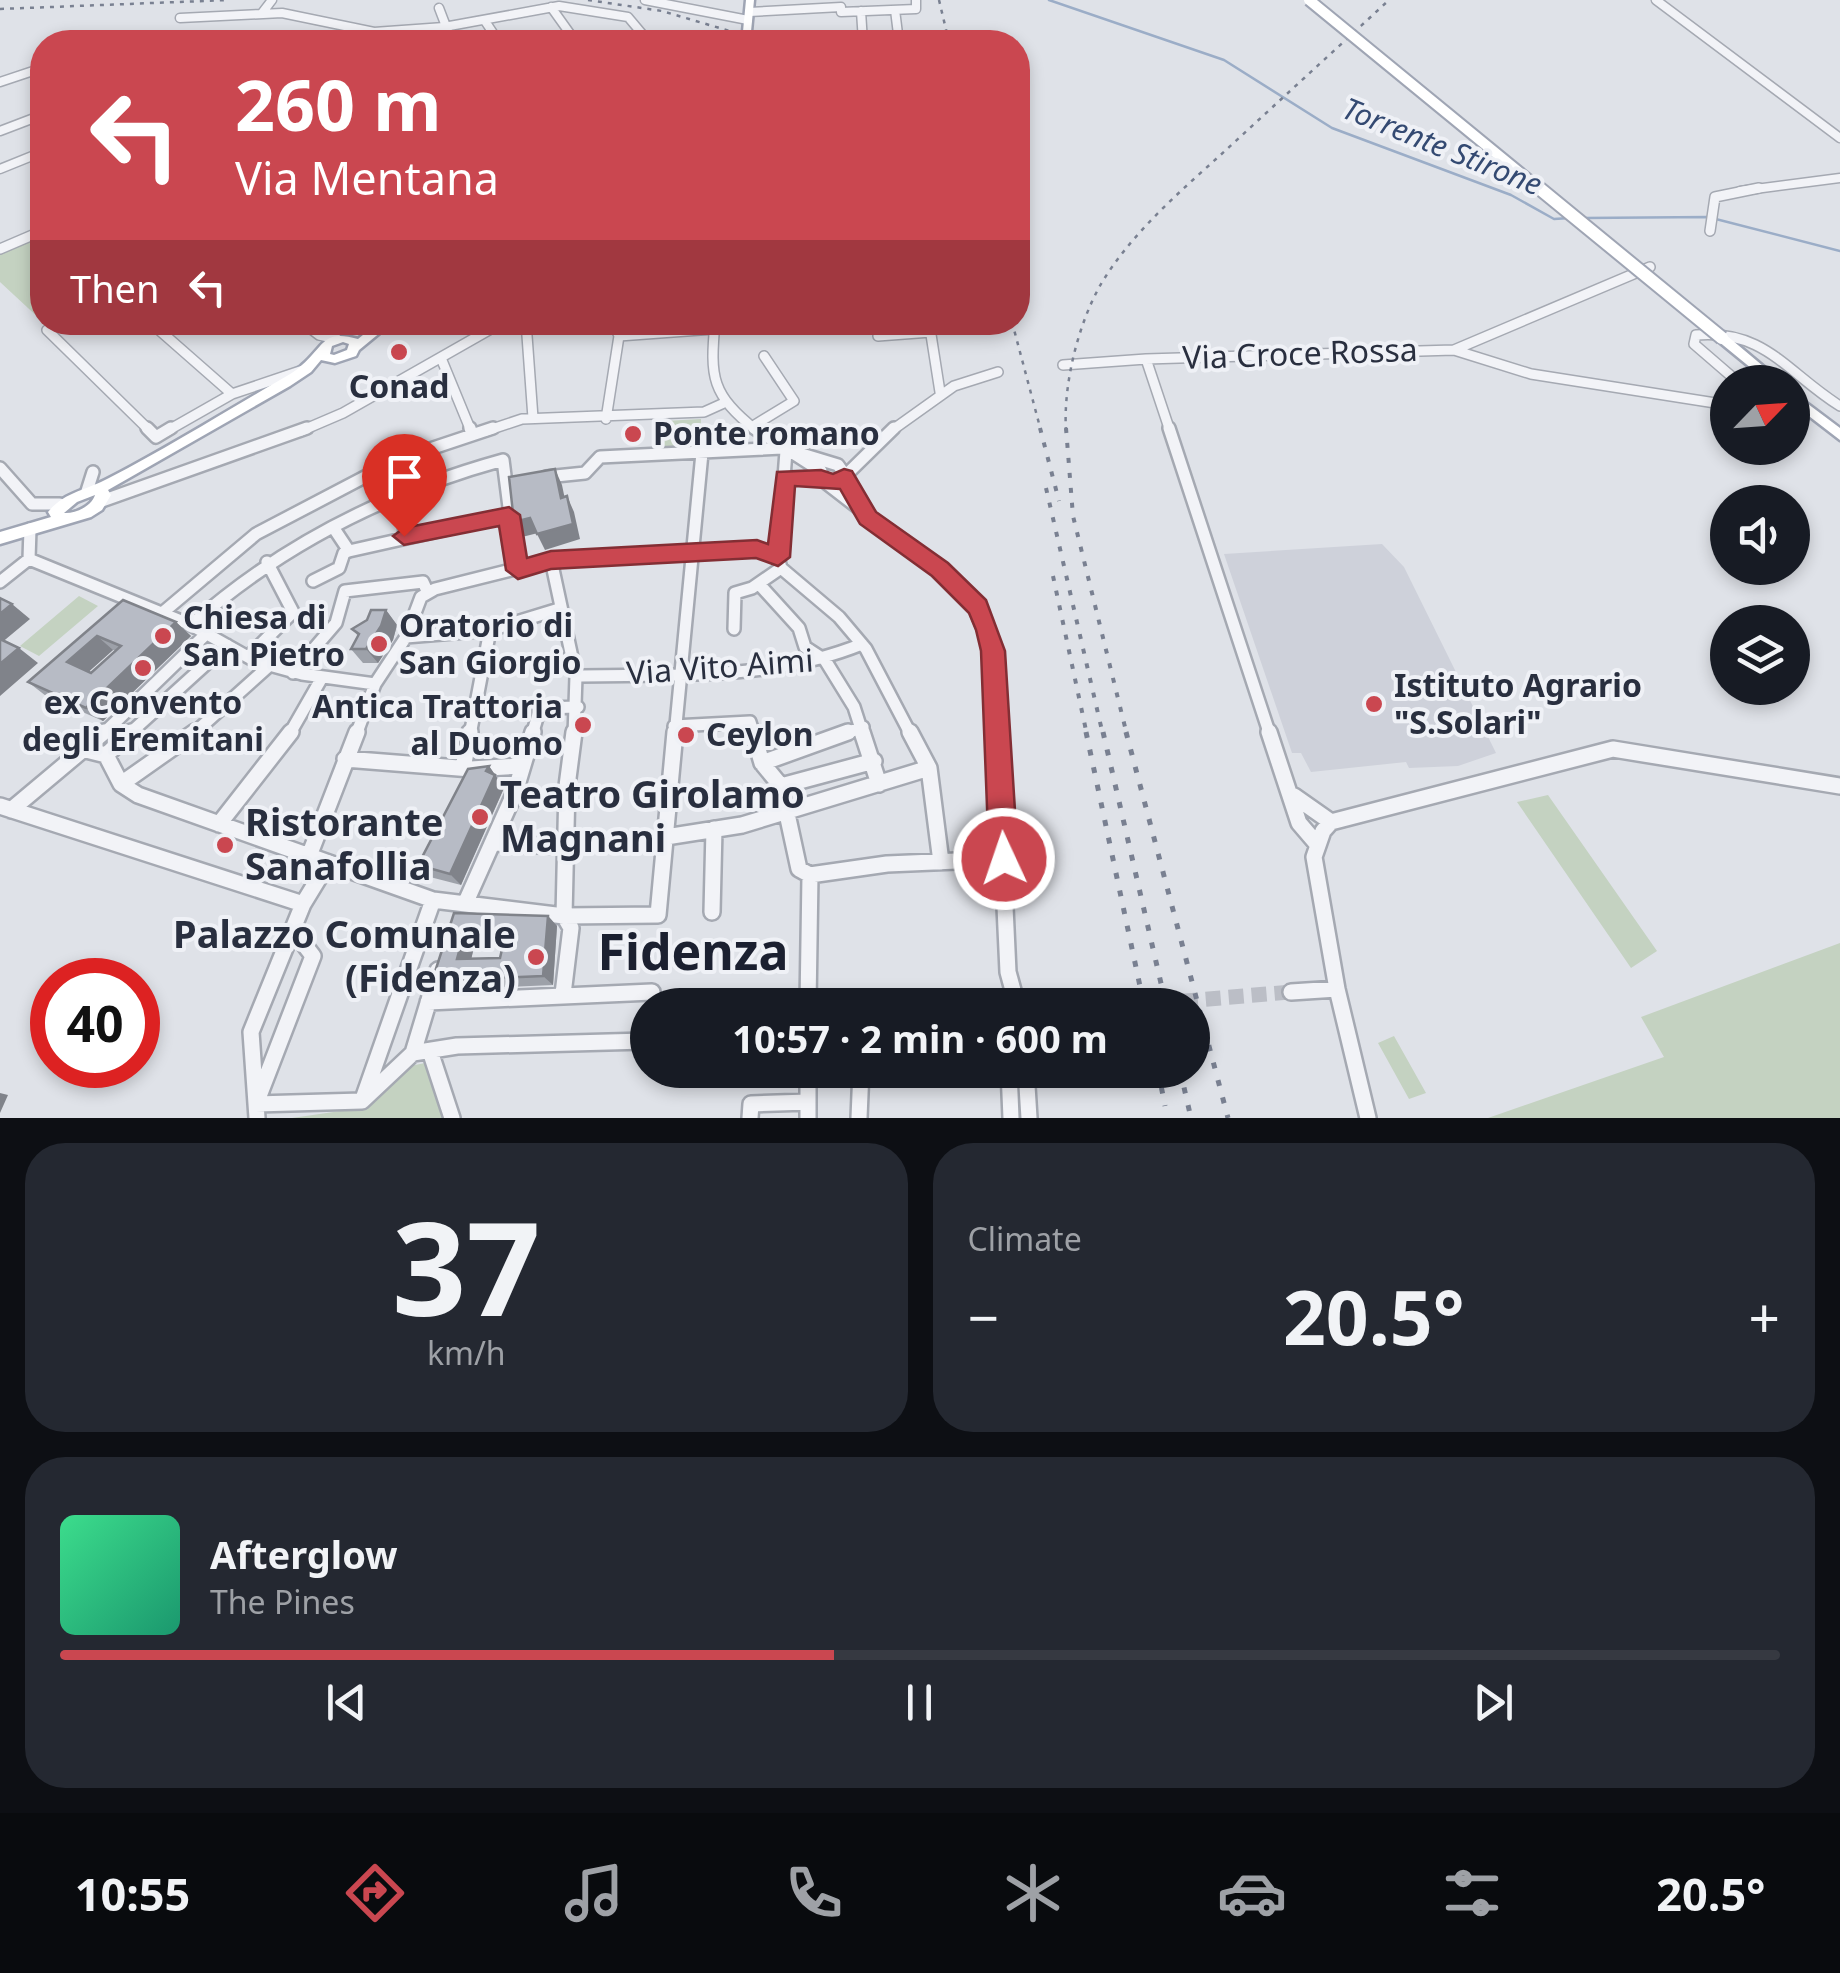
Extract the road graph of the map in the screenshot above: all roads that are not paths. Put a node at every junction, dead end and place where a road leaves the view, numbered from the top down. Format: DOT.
graph roads {
  1 [pos="272,0"];
  2 [pos="645,0"];
  3 [pos="750,0"];
  4 [pos="916,0"];
  5 [pos="1310,0"];
  6 [pos="1656,0"];
  7 [pos="840,4"];
  8 [pos="550,7"];
  9 [pos="439,8"];
  10 [pos="895,10"];
  11 [pos="862,11"];
  12 [pos="262,13"];
  13 [pos="748,16"];
  14 [pos="180,18"];
  15 [pos="486,21"];
  16 [pos="444,27"];
  17 [pos="359,30"];
  18 [pos="446,30"];
  19 [pos="491,30"];
  20 [pos="567,30"];
  21 [pos="639,30"];
  22 [pos="747,30"];
  23 [pos="863,30"];
  24 [pos="898,30"];
  25 [pos="30,72"];
  26 [pos="0,82"];
  27 [pos="30,120"];
  28 [pos="0,131"];
  29 [pos="1840,138"];
  30 [pos="30,157"];
  31 [pos="0,169"];
  32 [pos="1840,178"];
  33 [pos="1710,231"];
  34 [pos="30,235"];
  35 [pos="0,249"];
  36 [pos="1650,266"];
  37 [pos="52,335"];
  38 [pos="165,335"];
  39 [pos="318,335"];
  40 [pos="357,335"];
  41 [pos="371,335"];
  42 [pos="480,335"];
  43 [pos="527,335"];
  44 [pos="628,335"];
  45 [pos="713,335"];
  46 [pos="884,335"];
  47 [pos="931,335"];
  48 [pos="619,336"];
  49 [pos="878,336"];
  50 [pos="330,345"];
  51 [pos="356,347"];
  52 [pos="1454,350"];
  53 [pos="764,356"];
  54 [pos="440,358"];
  55 [pos="1146,358"];
  56 [pos="1063,365"];
  57 [pos="1718,365"];
  58 [pos="1755,365"];
  59 [pos="1788,365"];
  60 [pos="306,369"];
  61 [pos="998,372"];
  62 [pos="1810,386"];
  63 [pos="940,392"];
  64 [pos="232,394"];
  65 [pos="1710,402"];
  66 [pos="724,403"];
  67 [pos="1840,406"];
  68 [pos="1810,411"];
  69 [pos="533,418"];
  70 [pos="606,419"];
  71 [pos="754,426"];
  72 [pos="472,434"];
  73 [pos="1840,435"];
  74 [pos="883,440"];
  75 [pos="784,449"];
  76 [pos="702,453"];
  77 [pos="835,465"];
  78 [pos="0,468"];
  79 [pos="93,472"];
  80 [pos="833,477"];
  81 [pos="540,478"];
  82 [pos="784,478"];
  83 [pos="523,479"];
  84 [pos="507,481"];
  85 [pos="100,492"];
  86 [pos="402,496"];
  87 [pos="59,512"];
  88 [pos="509,515"];
  89 [pos="33,526"];
  90 [pos="334,527"];
  91 [pos="404,536"];
  92 [pos="0,538"];
  93 [pos="349,551"];
  94 [pos="692,553"];
  95 [pos="29,559"];
  96 [pos="551,560"];
  97 [pos="268,562"];
  98 [pos="780,562"];
  99 [pos="518,570"];
  100 [pos="313,581"];
  101 [pos="0,582"];
  102 [pos="759,584"];
  103 [pos="426,588"];
  104 [pos="559,609"];
  105 [pos="162,614"];
  106 [pos="191,625"];
  107 [pos="734,629"];
  108 [pos="490,630"];
  109 [pos="204,636"];
  110 [pos="406,637"];
  111 [pos="862,644"];
  112 [pos="227,646"];
  113 [pos="249,656"];
  114 [pos="824,660"];
  115 [pos="270,664"];
  116 [pos="679,672"];
  117 [pos="293,674"];
  118 [pos="576,676"];
  119 [pos="320,681"];
  120 [pos="375,684"];
  121 [pos="578,707"];
  122 [pos="674,726"];
  123 [pos="863,727"];
  124 [pos="86,750"];
  125 [pos="107,759"];
  126 [pos="345,759"];
  127 [pos="874,761"];
  128 [pos="762,763"];
  129 [pos="520,766"];
  130 [pos="463,768"];
  131 [pos="930,768"];
  132 [pos="121,784"];
  133 [pos="879,784"];
  134 [pos="781,786"];
  135 [pos="1840,786"];
  136 [pos="1289,788"];
  137 [pos="6,808"];
  138 [pos="787,812"];
  139 [pos="1331,822"];
  140 [pos="219,824"];
  141 [pos="714,829"];
  142 [pos="666,836"];
  143 [pos="494,843"];
  144 [pos="1317,844"];
  145 [pos="564,846"];
  146 [pos="309,856"];
  147 [pos="1004,859"];
  148 [pos="940,862"];
  149 [pos="328,863"];
  150 [pos="810,876"];
  151 [pos="433,900"];
  152 [pos="302,904"];
  153 [pos="463,904"];
  154 [pos="712,912"];
  155 [pos="564,916"];
  156 [pos="455,920"];
  157 [pos="294,930"];
  158 [pos="444,953"];
  159 [pos="808,988"];
  160 [pos="1012,988"];
  161 [pos="1337,990"];
  162 [pos="630,992"];
  163 [pos="1291,992"];
  164 [pos="562,994"];
  165 [pos="428,1002"];
  166 [pos="630,1041"];
  167 [pos="422,1052"];
  168 [pos="860,1088"];
  169 [pos="1010,1088"];
  170 [pos="1027,1088"];
  171 [pos="362,1101"];
  172 [pos="808,1110"];
  173 [pos="256,1111"];
  174 [pos="452,1118"];
  175 [pos="750,1118"];
  176 [pos="859,1118"];
  177 [pos="1012,1118"];
  178 [pos="1029,1118"];
  179 [pos="1368,1118"];
  1 -- 12 [label="street"];
  2 -- 13 [label="street"];
  3 -- 13 [label="main road"];
  4 -- 10 [label="street"];
  5 -- 58 [label="main road, bridge"];
  6 -- 29 [label="street"];
  7 -- 11 [label="street"];
  7 -- 13 [label="street"];
  8 -- 15 [label="street"];
  8 -- 20 [label="street"];
  8 -- 21 [label="street"];
  9 -- 16 [label="street"];
  10 -- 11 [label="street"];
  10 -- 24 [label="street"];
  11 -- 23 [label="street"];
  12 -- 14 [label="street"];
  12 -- 17 [label="street"];
  13 -- 22 [label="main road"];
  15 -- 16 [label="street"];
  15 -- 19 [label="street"];
  16 -- 17 [label="street"];
  16 -- 18 [label="street"];
  25 -- 26 [label="street"];
  27 -- 28 [label="street"];
  30 -- 31 [label="street"];
  32 -- 33 [label="street"];
  34 -- 35 [label="street"];
  36 -- 52 [label="street, Via Croce Rossa"];
  37 -- 64 [label="street"];
  38 -- 64 [label="street"];
  39 -- 50 [label="street"];
  40 -- 50 [label="main road"];
  41 -- 51 [label="main road"];
  42 -- 54 [label="street"];
  43 -- 69 [label="street"];
  44 -- 48 [label="street"];
  45 -- 66 [label="street"];
  46 -- 49 [label="street"];
  47 -- 63 [label="street"];
  48 -- 70 [label="street"];
  50 -- 51 [label="main road"];
  50 -- 51 [label="main road"];
  50 -- 60 [label="main road"];
  52 -- 55 [label="street, Via Croce Rossa"];
  52 -- 65 [label="street"];
  53 -- 71 [label="street"];
  54 -- 72 [label="street"];
  54 -- 85 [label="street"];
  55 -- 56 [label="street"];
  55 -- 136 [label="street, Via Croce Rossa"];
  57 -- 59 [label="street"];
  60 -- 64 [label="street"];
  60 -- 85 [label="main road"];
  61 -- 63 [label="street"];
  62 -- 67 [label="street"];
  63 -- 74 [label="street"];
  66 -- 70 [label="street"];
  66 -- 71 [label="street"];
  68 -- 73 [label="main road"];
  69 -- 70 [label="street"];
  69 -- 72 [label="street"];
  71 -- 75 [label="street"];
  72 -- 105 [label="street"];
  74 -- 77 [label="street"];
  74 -- 80 [label="street"];
  75 -- 76 [label="street"];
  75 -- 77 [label="street"];
  75 -- 80 [label="street"];
  75 -- 82 [label="street"];
  76 -- 81 [label="street"];
  76 -- 94 [label="street"];
  77 -- 80 [label="street"];
  78 -- 87 [label="street"];
  79 -- 85 [label="street"];
  80 -- 82 [label="street"];
  80 -- 147 [label="street"];
  82 -- 98 [label="street"];
  83 -- 84 [label="street"];
  84 -- 86 [label="street"];
  84 -- 88 [label="street"];
  85 -- 87 [label="main road"];
  86 -- 90 [label="street"];
  86 -- 91 [label="street"];
  87 -- 89 [label="main road"];
  88 -- 91 [label="street"];
  88 -- 99 [label="street"];
  89 -- 92 [label="main road"];
  89 -- 95 [label="street"];
  90 -- 93 [label="street"];
  90 -- 97 [label="street"];
  91 -- 93 [label="street"];
  93 -- 100 [label="street"];
  94 -- 96 [label="street"];
  94 -- 98 [label="street"];
  94 -- 116 [label="street"];
  95 -- 101 [label="street"];
  95 -- 105 [label="street"];
  96 -- 99 [label="street"];
  96 -- 104 [label="street"];
  97 -- 106 [label="street"];
  97 -- 113 [label="street"];
  98 -- 102 [label="street"];
  98 -- 111 [label="street"];
  99 -- 103 [label="street"];
  102 -- 107 [label="street"];
  102 -- 114 [label="street"];
  103 -- 110 [label="street"];
  103 -- 117 [label="street"];
  104 -- 108 [label="street"];
  104 -- 118 [label="street"];
  105 -- 106 [label="street"];
  106 -- 109 [label="street"];
  108 -- 110 [label="street"];
  108 -- 130 [label="street"];
  109 -- 112 [label="street"];
  109 -- 124 [label="street"];
  110 -- 120 [label="street"];
  111 -- 114 [label="street, Via Vito Aimi"];
  111 -- 131 [label="street"];
  112 -- 113 [label="street"];
  112 -- 125 [label="street"];
  113 -- 115 [label="street"];
  114 -- 116 [label="street, Via Vito Aimi"];
  114 -- 123 [label="street"];
  115 -- 117 [label="street"];
  115 -- 132 [label="street"];
  116 -- 118 [label="street, Via Vito Aimi"];
  116 -- 122 [label="street"];
  117 -- 119 [label="street"];
  118 -- 121 [label="street"];
  119 -- 120 [label="street"];
  119 -- 140 [label="street"];
  120 -- 126 [label="street"];
  121 -- 129 [label="street"];
  121 -- 145 [label="street"];
  122 -- 128 [label="street"];
  122 -- 142 [label="street"];
  123 -- 127 [label="street"];
  123 -- 128 [label="street"];
  124 -- 125 [label="street"];
  124 -- 137 [label="street"];
  125 -- 132 [label="street"];
  126 -- 130 [label="street"];
  126 -- 146 [label="street"];
  127 -- 133 [label="street"];
  127 -- 134 [label="street"];
  128 -- 134 [label="street"];
  129 -- 130 [label="street"];
  129 -- 143 [label="street"];
  131 -- 133 [label="street"];
  131 -- 148 [label="street"];
  132 -- 140 [label="street"];
  133 -- 138 [label="street"];
  134 -- 138 [label="street"];
  135 -- 139 [label="street"];
  136 -- 139 [label="street"];
  136 -- 144 [label="street, Via Croce Rossa"];
  137 -- 152 [label="street"];
  138 -- 141 [label="street"];
  138 -- 150 [label="street"];
  139 -- 144 [label="street"];
  140 -- 146 [label="street"];
  141 -- 142 [label="street"];
  141 -- 154 [label="street"];
  142 -- 155 [label="street"];
  143 -- 145 [label="street"];
  143 -- 153 [label="street"];
  144 -- 161 [label="street"];
  145 -- 155 [label="street"];
  146 -- 149 [label="street"];
  147 -- 148 [label="street"];
  147 -- 160 [label="street"];
  148 -- 150 [label="street"];
  149 -- 151 [label="street"];
  149 -- 152 [label="street"];
  150 -- 159 [label="street"];
  151 -- 153 [label="street"];
  151 -- 171 [label="street"];
  152 -- 157 [label="street"];
  153 -- 155 [label="street"];
  153 -- 156 [label="street"];
  155 -- 164 [label="street"];
  157 -- 173 [label="street"];
  157 -- 173 [label="street"];
  158 -- 165 [label="street"];
  161 -- 163 [label="street"];
  161 -- 179 [label="street"];
  162 -- 164 [label="street"];
  164 -- 165 [label="street"];
  165 -- 167 [label="street"];
  166 -- 167 [label="street"];
  167 -- 171 [label="street"];
  167 -- 174 [label="street"];
  168 -- 176 [label="street"];
  169 -- 177 [label="street"];
  170 -- 178 [label="street"];
  171 -- 173 [label="street"];
  172 -- 175 [label="street"];
}
